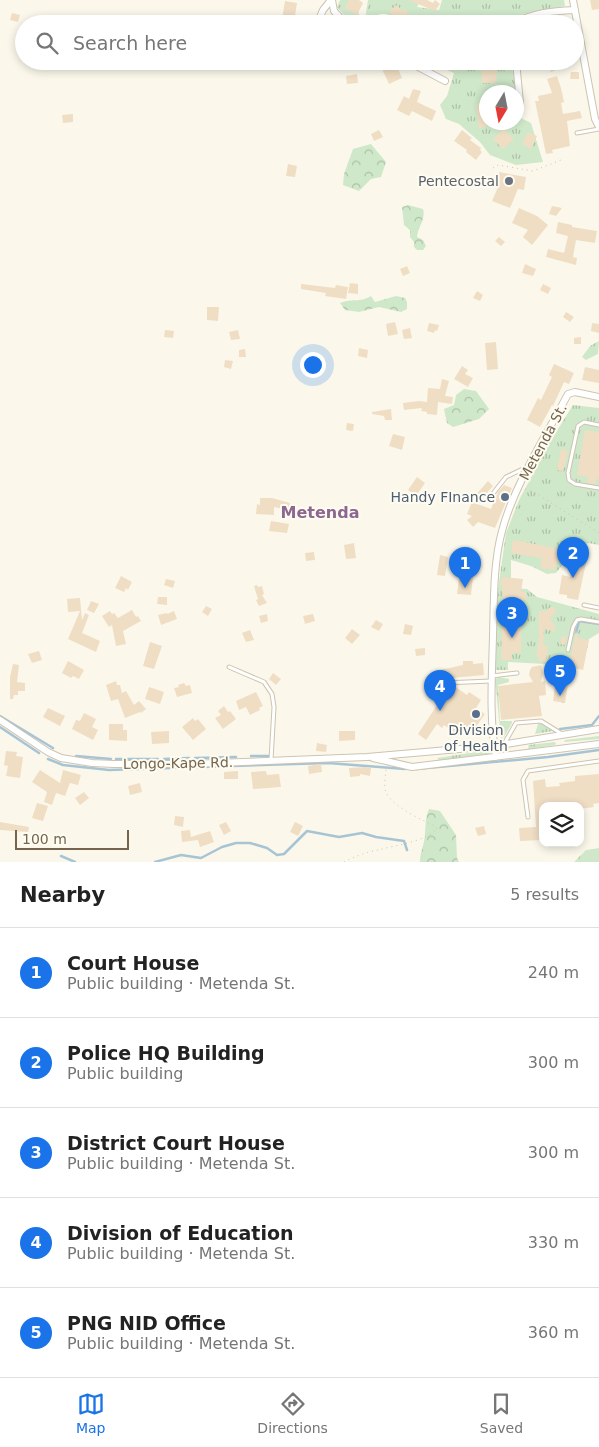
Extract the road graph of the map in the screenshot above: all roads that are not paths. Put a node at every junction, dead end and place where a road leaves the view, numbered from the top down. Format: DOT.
graph roads {
  1 [pos="332,0"];
  2 [pos="573,0"];
  3 [pos="574,10"];
  4 [pos="321,15"];
  5 [pos="338,15"];
  6 [pos="530,15"];
  7 [pos="575,15"];
  8 [pos="584,62"];
  9 [pos="421,70"];
  10 [pos="517,70"];
  11 [pos="445,81"];
  12 [pos="518,85"];
  13 [pos="599,128"];
  14 [pos="577,133"];
  15 [pos="599,396"];
  16 [pos="599,425"];
  17 [pos="530,466"];
  18 [pos="599,488"];
  19 [pos="491,496"];
  20 [pos="584,605"];
  21 [pos="599,608"];
  22 [pos="599,622"];
  23 [pos="568,650"];
  24 [pos="228,668"];
  25 [pos="516,673"];
  26 [pos="492,678"];
  27 [pos="443,683"];
  28 [pos="0,720"];
  29 [pos="599,729"];
  30 [pos="561,736"];
  31 [pos="524,742"];
  32 [pos="504,744"];
  33 [pos="599,744"];
  34 [pos="494,746"];
  35 [pos="561,749"];
  36 [pos="526,754"];
  37 [pos="366,757"];
  38 [pos="496,757"];
  39 [pos="271,760"];
  40 [pos="599,761"];
  41 [pos="528,817"];
  1 -- 4 [label="street"];
  1 -- 5 [label="street"];
  2 -- 3 [label="street"];
  3 -- 6 [label="street"];
  3 -- 7 [label="street"];
  8 -- 13 [label="street"];
  9 -- 11 [label="street"];
  10 -- 12 [label="street"];
  13 -- 14 [label="lane"];
  15 -- 17 [label="street, Metenda St."];
  16 -- 18 [label="lane"];
  17 -- 19 [label="lane"];
  17 -- 26 [label="street, Metenda St."];
  20 -- 21 [label="lane"];
  22 -- 23 [label="lane"];
  24 -- 39 [label="lane"];
  25 -- 26 [label="lane"];
  26 -- 27 [label="lane"];
  26 -- 34 [label="street, Metenda St."];
  28 -- 39 [label="street, Longo-Kape Rd."];
  29 -- 30 [label="street"];
  30 -- 31 [label="street"];
  30 -- 32 [label="lane"];
  30 -- 35 [label="street"];
  31 -- 32 [label="street"];
  31 -- 36 [label="street"];
  32 -- 34 [label="street"];
  33 -- 35 [label="street"];
  34 -- 37 [label="street"];
  34 -- 38 [label="street, Metenda St."];
  35 -- 36 [label="street"];
  36 -- 38 [label="street"];
  37 -- 38 [label="street"];
  37 -- 39 [label="street, Longo-Kape Rd."];
  40 -- 41 [label="lane"];
}
